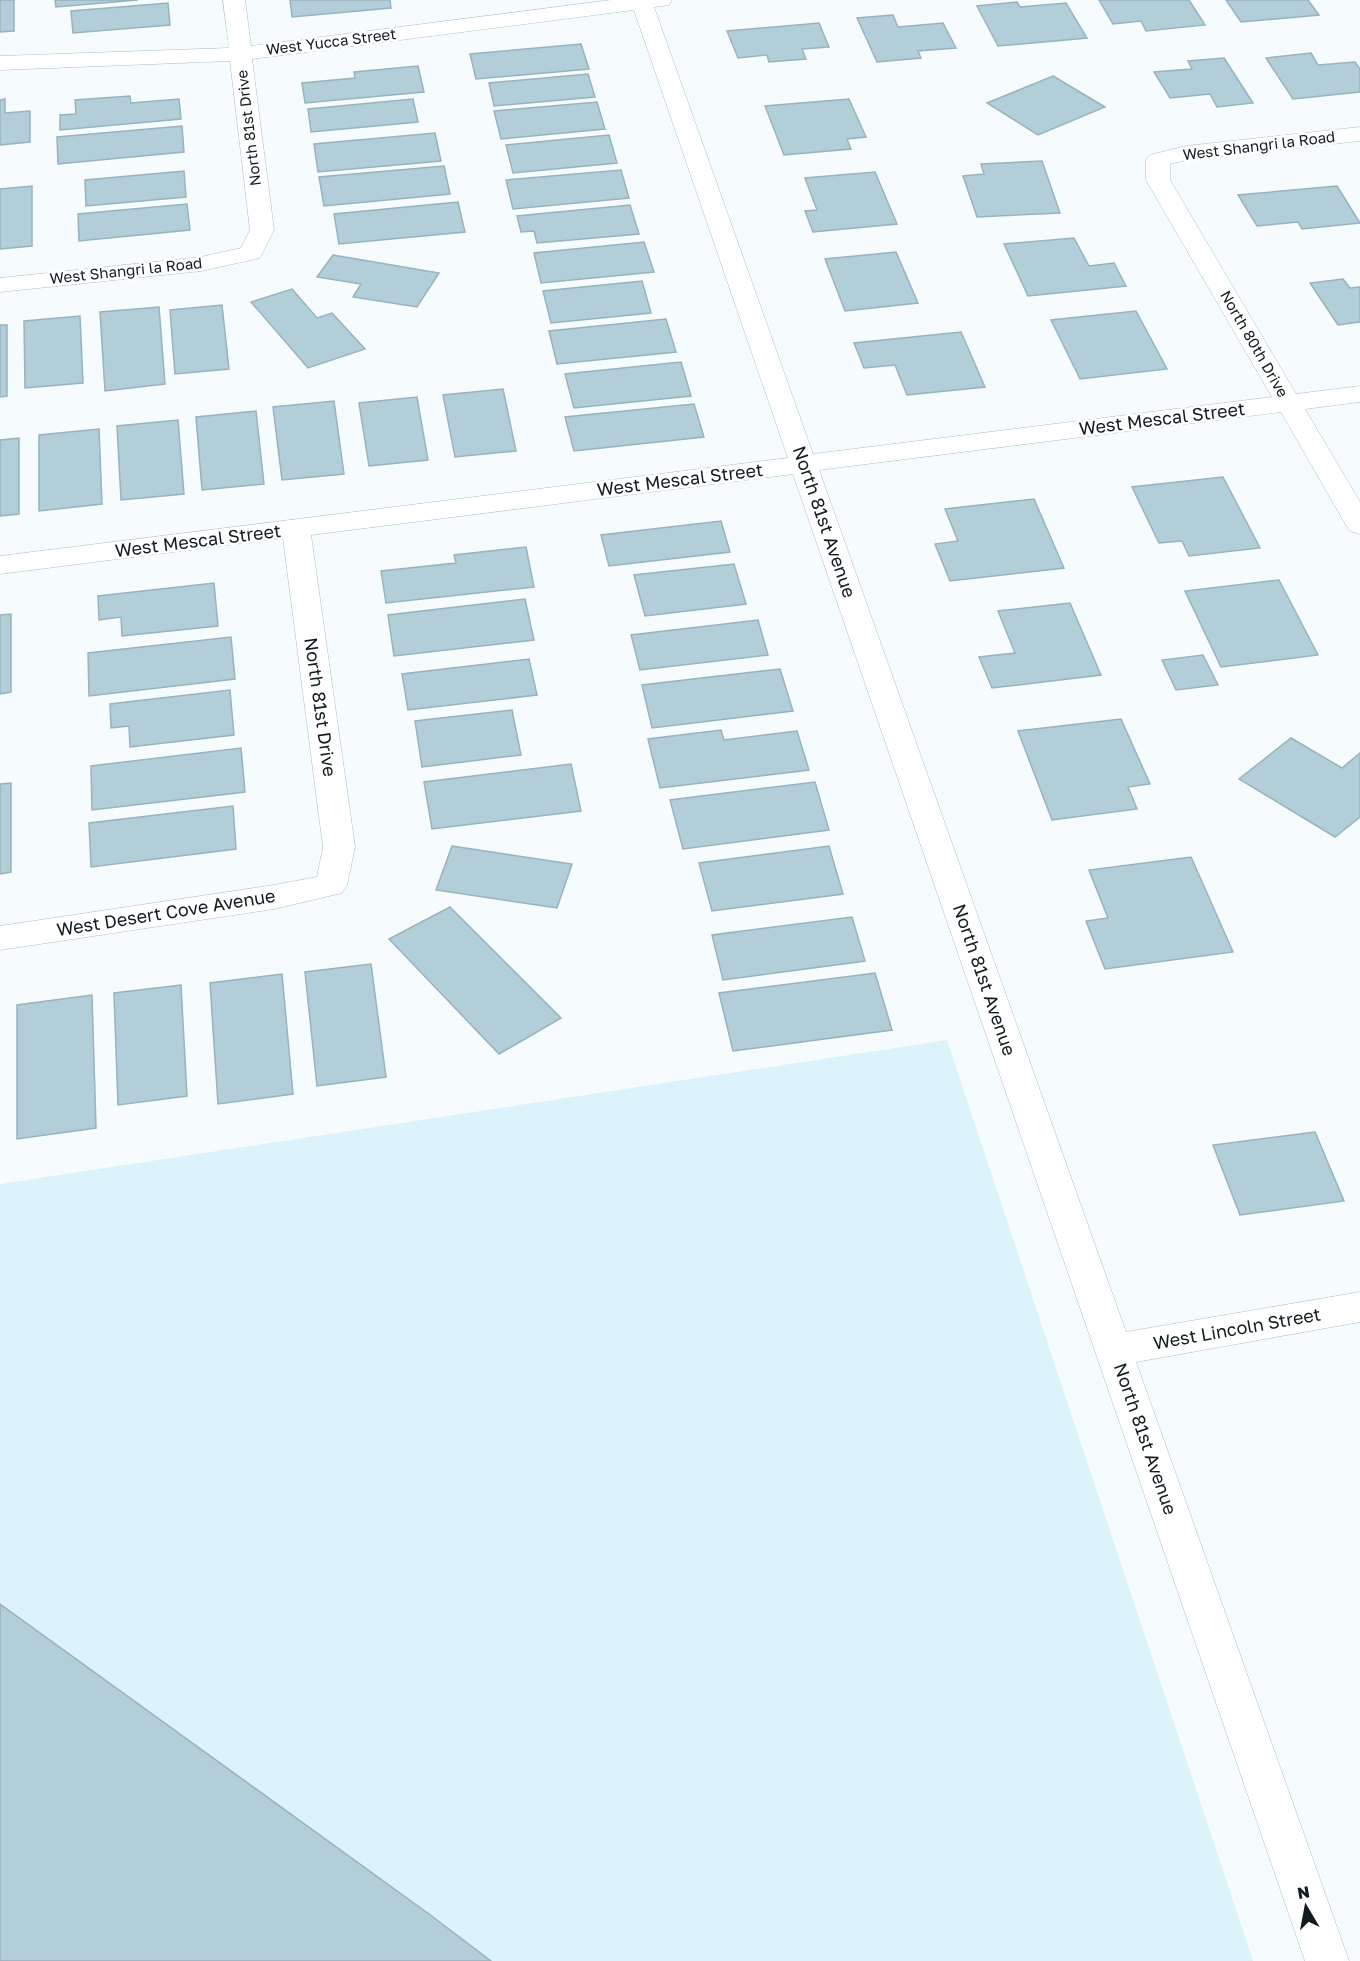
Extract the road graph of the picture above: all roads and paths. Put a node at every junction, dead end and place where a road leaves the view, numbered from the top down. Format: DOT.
graph roads {
  1 [pos="234,0"];
  2 [pos="648,1"];
  3 [pos="240,54"];
  4 [pos="0,63"];
  5 [pos="1360,134"];
  6 [pos="1158,160"];
  7 [pos="251,253"];
  8 [pos="0,285"];
  9 [pos="1360,394"];
  10 [pos="1288,403"];
  11 [pos="804,464"];
  12 [pos="1360,525"];
  13 [pos="296,529"];
  14 [pos="0,566"];
  15 [pos="331,885"];
  16 [pos="0,938"];
  17 [pos="1360,1307"];
  18 [pos="1113,1350"];
  19 [pos="1327,1961"];
  1 -- 3 [label="street, North 81st Drive"];
  2 -- 3 [label="street, West Yucca Street"];
  2 -- 11 [label="street, North 81st Avenue"];
  3 -- 4 [label="street, West Yucca Street"];
  3 -- 7 [label="street, North 81st Drive"];
  5 -- 6 [label="street, West Shangri la Road"];
  6 -- 10 [label="street, North 80th Drive"];
  7 -- 8 [label="street, West Shangri la Road"];
  9 -- 10 [label="street, West Mescal Street"];
  10 -- 11 [label="street, West Mescal Street"];
  10 -- 12 [label="street, North 80th Drive"];
  11 -- 13 [label="street, West Mescal Street"];
  11 -- 18 [label="street, North 81st Avenue"];
  13 -- 14 [label="street, West Mescal Street"];
  13 -- 15 [label="street, North 81st Drive"];
  15 -- 16 [label="street, West Desert Cove Avenue"];
  17 -- 18 [label="street, West Lincoln Street"];
  18 -- 19 [label="street, North 81st Avenue"];
}
